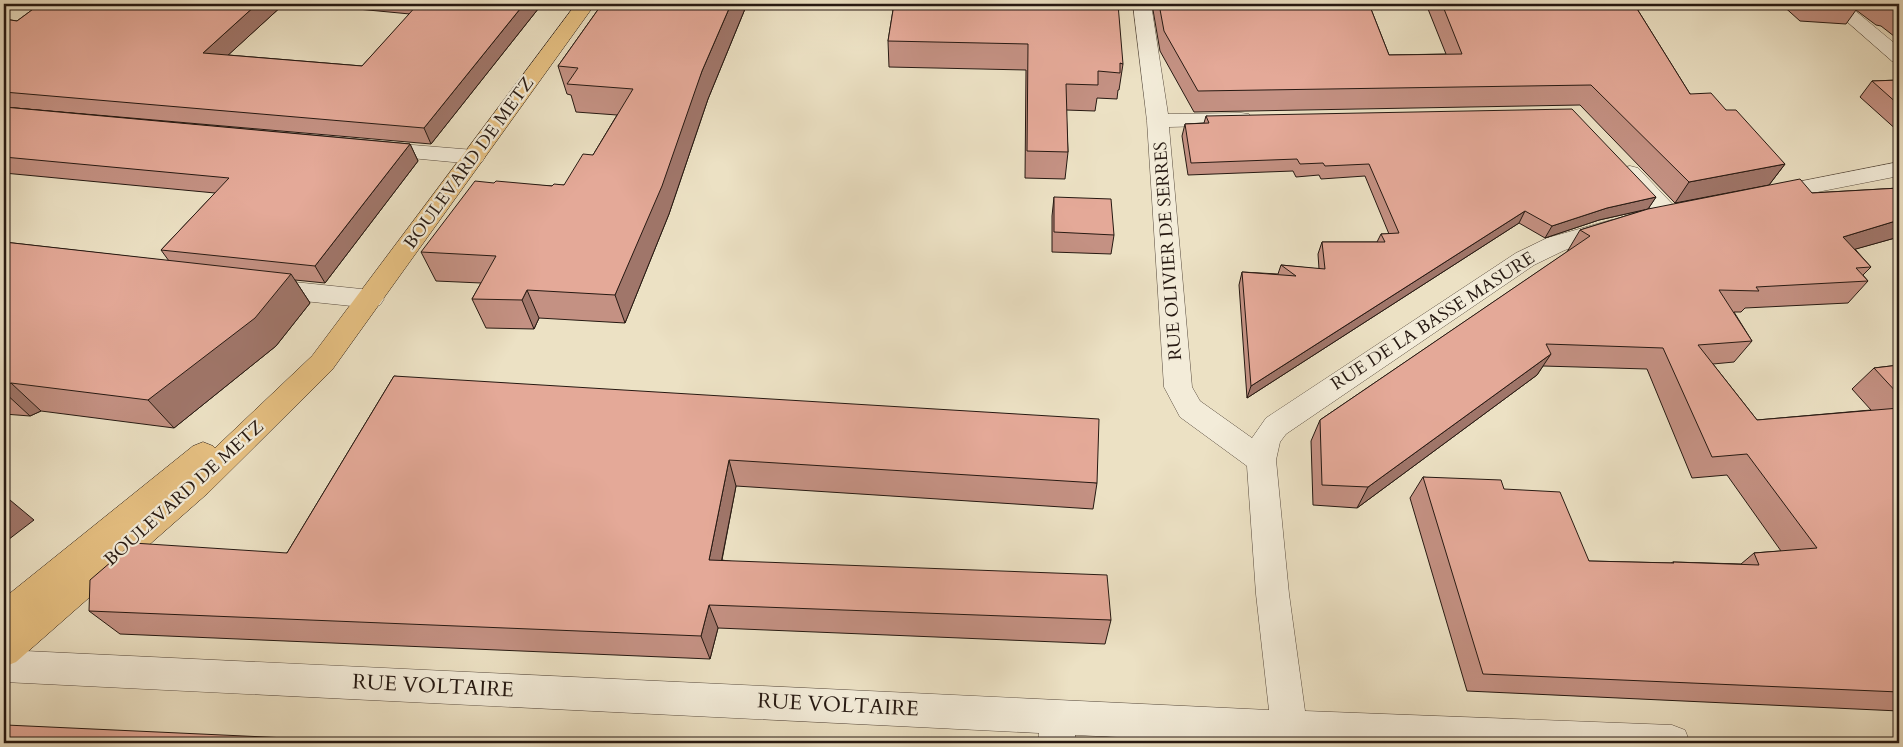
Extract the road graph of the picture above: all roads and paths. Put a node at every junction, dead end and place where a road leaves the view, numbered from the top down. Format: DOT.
graph roads {
  1 [pos="586,4"];
  2 [pos="1142,4"];
  3 [pos="1836,4"];
  4 [pos="1899,57"];
  5 [pos="1266,119"];
  6 [pos="1158,121"];
  7 [pos="356,147"];
  8 [pos="474,157"];
  9 [pos="1618,160"];
  10 [pos="1899,169"];
  11 [pos="1746,199"];
  12 [pos="1698,209"];
  13 [pos="1669,214"];
  14 [pos="242,285"];
  15 [pos="371,299"];
  16 [pos="352,323"];
  17 [pos="1261,460"];
  18 [pos="4,618"];
  19 [pos="4,651"];
  20 [pos="4,666"];
  21 [pos="1290,728"];
  22 [pos="1057,729"];
  23 [pos="1526,740"];
  24 [pos="1672,743"];
  1 -- 8 [label="main road, BOULEVARD DE METZ"];
  2 -- 6 [label="street, RUE OLIVIER DE SERRES"];
  3 -- 4 [label="street"];
  5 -- 6 [label="street"];
  6 -- 17 [label="street, RUE OLIVIER DE SERRES"];
  7 -- 8 [label="street"];
  8 -- 15 [label="main road, BOULEVARD DE METZ"];
  9 -- 13 [label="street"];
  10 -- 11 [label="street"];
  12 -- 13 [label="street, RUE DE LA BASSE MASURE"];
  13 -- 17 [label="street, RUE DE LA BASSE MASURE"];
  14 -- 15 [label="street"];
  15 -- 16 [label="main road, BOULEVARD DE METZ"];
  16 -- 18 [label="main road, BOULEVARD DE METZ"];
  16 -- 19 [label="main road, BOULEVARD DE METZ"];
  17 -- 21 [label="street, RUE DE LA BASSE MASURE"];
  20 -- 22 [label="street, RUE VOLTAIRE"];
  21 -- 22 [label="street, RUE VOLTAIRE"];
  21 -- 23 [label="street, RUE VOLTAIRE"];
  23 -- 24 [label="street, RUE VOLTAIRE"];
}
